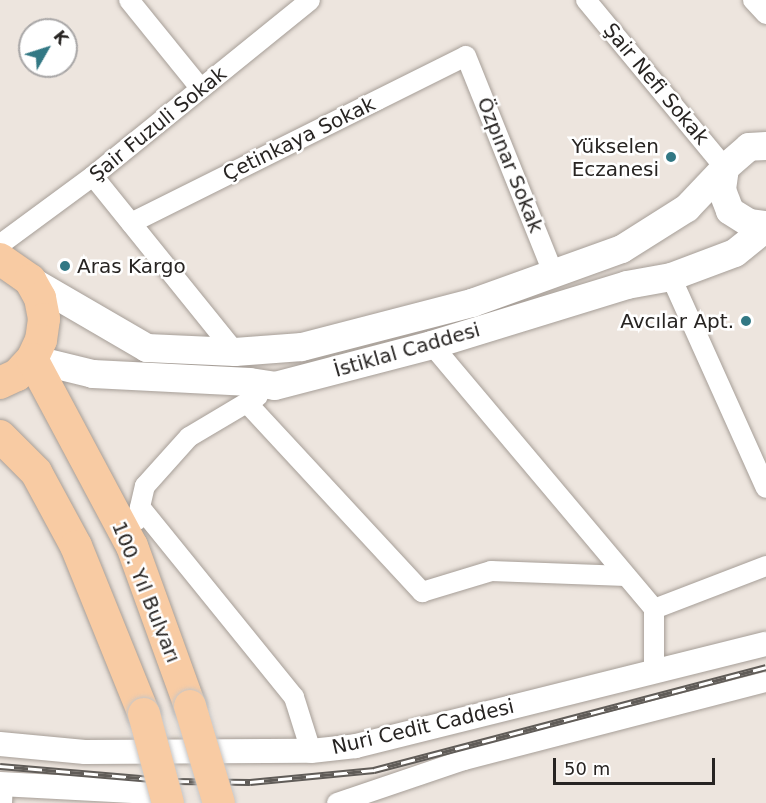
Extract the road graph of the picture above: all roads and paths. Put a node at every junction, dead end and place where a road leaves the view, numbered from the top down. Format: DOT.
graph roads {
  1 [pos="129,0"];
  2 [pos="310,0"];
  3 [pos="586,0"];
  4 [pos="753,0"];
  5 [pos="766,14"];
  6 [pos="466,56"];
  7 [pos="201,89"];
  8 [pos="766,123"];
  9 [pos="758,146"];
  10 [pos="725,168"];
  11 [pos="93,177"];
  12 [pos="131,223"];
  13 [pos="766,227"];
  14 [pos="766,246"];
  15 [pos="1,247"];
  16 [pos="735,253"];
  17 [pos="554,275"];
  18 [pos="671,277"];
  19 [pos="30,280"];
  20 [pos="432,345"];
  21 [pos="235,352"];
  22 [pos="32,359"];
  23 [pos="0,384"];
  24 [pos="274,386"];
  25 [pos="246,403"];
  26 [pos="0,436"];
  27 [pos="766,488"];
  28 [pos="140,507"];
  29 [pos="132,546"];
  30 [pos="766,566"];
  31 [pos="626,576"];
  32 [pos="654,609"];
  33 [pos="766,644"];
  34 [pos="654,673"];
  35 [pos="766,682"];
  36 [pos="0,744"];
  37 [pos="311,751"];
  38 [pos="2,791"];
  39 [pos="160,797"];
  40 [pos="219,803"];
  41 [pos="337,803"];
  1 -- 7 [label="street"];
  2 -- 7 [label="street, Şair Fuzuli Sokak"];
  3 -- 10 [label="street, Şair Nefi Sokak"];
  4 -- 5 [label="street"];
  6 -- 12 [label="street, Çetinkaya Sokak"];
  6 -- 17 [label="street, Özpınar Sokak"];
  7 -- 11 [label="street, Şair Fuzuli Sokak"];
  8 -- 9 [label="main road"];
  9 -- 10 [label="main road, İstiklal Caddesi"];
  10 -- 13 [label="main road"];
  10 -- 17 [label="main road, İstiklal Caddesi"];
  11 -- 12 [label="street"];
  11 -- 15 [label="street, Şair Fuzuli Sokak"];
  12 -- 21 [label="street"];
  13 -- 16 [label="main road, İstiklal Caddesi"];
  14 -- 16 [label="street"];
  15 -- 19 [label="main road"];
  16 -- 18 [label="main road, İstiklal Caddesi"];
  17 -- 21 [label="main road, İstiklal Caddesi"];
  18 -- 20 [label="main road, İstiklal Caddesi"];
  18 -- 27 [label="street"];
  19 -- 21 [label="main road, İstiklal Caddesi"];
  19 -- 22 [label="main road"];
  20 -- 24 [label="main road, İstiklal Caddesi"];
  20 -- 31 [label="street"];
  22 -- 23 [label="main road"];
  22 -- 24 [label="main road, İstiklal Caddesi"];
  22 -- 29 [label="main road, 100. Yıl Bulvarı"];
  24 -- 25 [label="street"];
  25 -- 28 [label="street"];
  25 -- 31 [label="street"];
  26 -- 39 [label="main road, bridge"];
  28 -- 29 [label="street"];
  28 -- 37 [label="street"];
  29 -- 40 [label="main road, 100. Yıl Bulvarı, bridge"];
  30 -- 32 [label="street"];
  31 -- 32 [label="street"];
  32 -- 34 [label="street"];
  33 -- 34 [label="street, Nuri Cedit Caddesi"];
  34 -- 37 [label="street, Nuri Cedit Caddesi"];
  35 -- 41 [label="street, Nuri Cedit Caddesi"];
  36 -- 37 [label="street, Nuri Cedit Caddesi"];
  38 -- 39 [label="street"];
}
